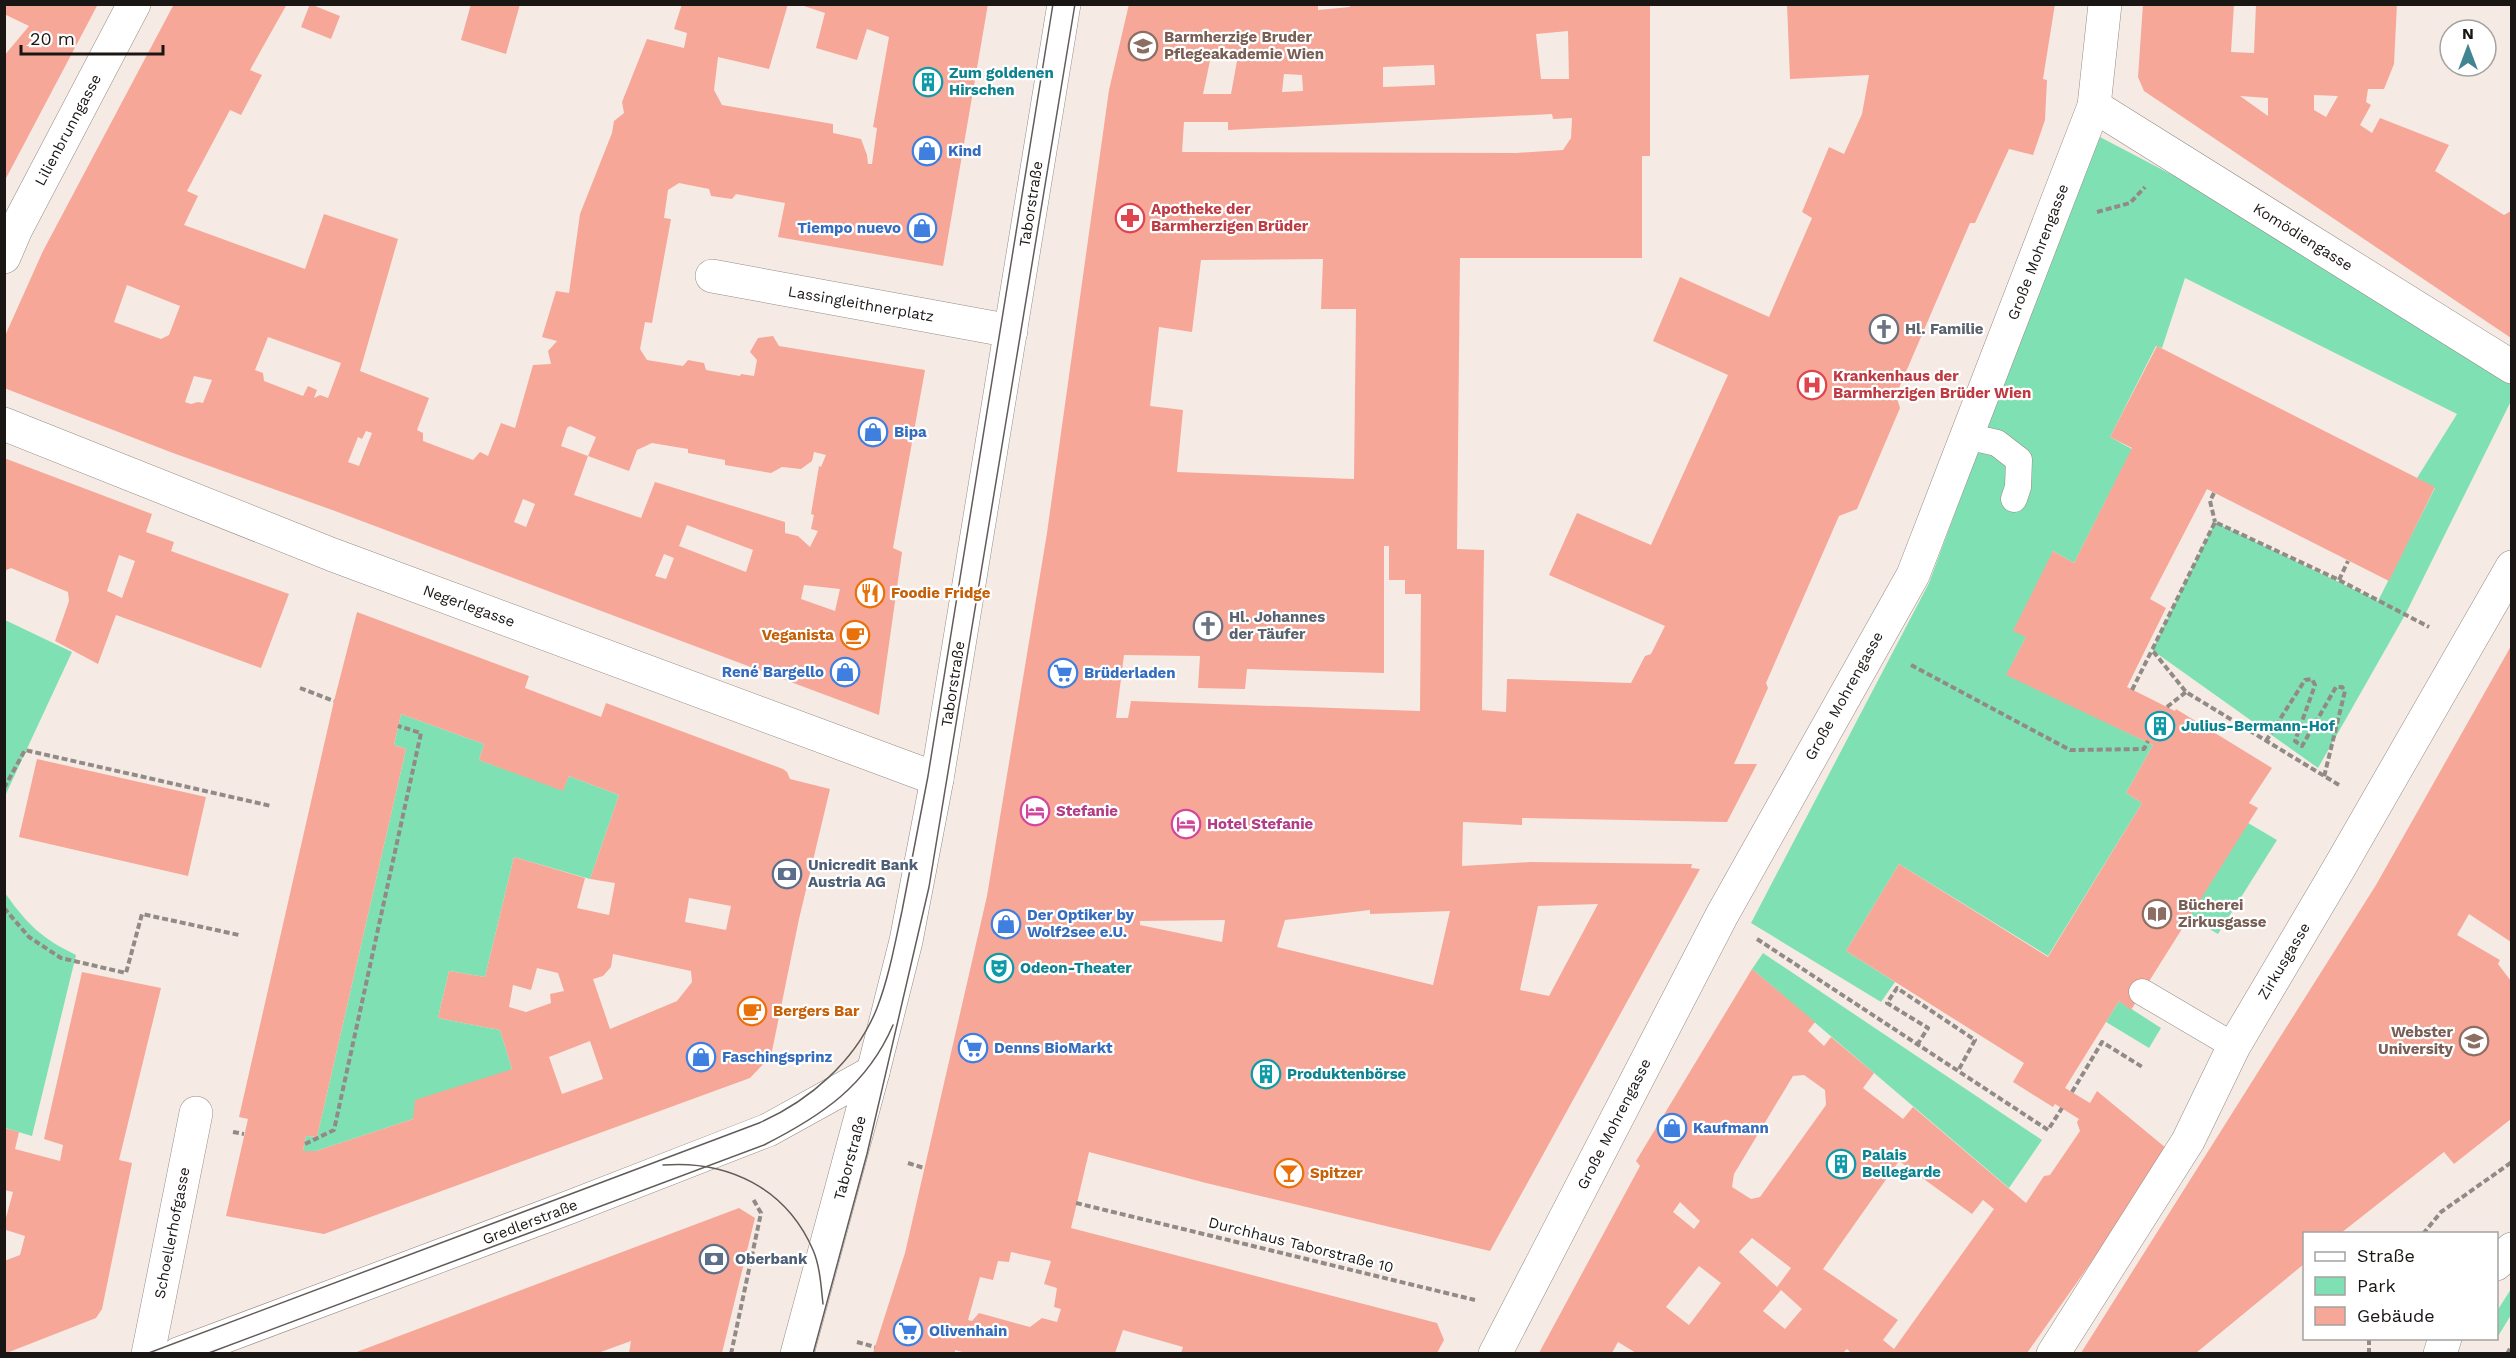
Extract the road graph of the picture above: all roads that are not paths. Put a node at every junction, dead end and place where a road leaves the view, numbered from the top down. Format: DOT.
graph roads {
  1 [pos="134,4"];
  2 [pos="1064,4"];
  3 [pos="2105,4"];
  4 [pos="2094,106"];
  5 [pos="4,257"];
  6 [pos="712,276"];
  7 [pos="1011,331"];
  8 [pos="2511,367"];
  9 [pos="4,424"];
  10 [pos="1966,436"];
  11 [pos="2014,499"];
  12 [pos="2511,567"];
  13 [pos="938,779"];
  14 [pos="2142,992"];
  15 [pos="2234,1046"];
  16 [pos="873,1072"];
  17 [pos="196,1113"];
  18 [pos="2511,1249"];
  19 [pos="2498,1262"];
  20 [pos="148,1353"];
  21 [pos="178,1353"];
  22 [pos="797,1353"];
  23 [pos="1495,1353"];
  24 [pos="2054,1353"];
  1 -- 5 [label="street, Lilienbrunngasse"];
  2 -- 7 [label="street, Taborstraße"];
  3 -- 4 [label="street, Große Mohrengasse"];
  4 -- 8 [label="street, Komödiengasse"];
  4 -- 10 [label="street, Große Mohrengasse"];
  6 -- 7 [label="street, Lassingleithnerplatz"];
  7 -- 13 [label="street, Taborstraße"];
  9 -- 13 [label="street, Negerlegasse"];
  10 -- 11 [label="lane"];
  10 -- 23 [label="street, Große Mohrengasse"];
  12 -- 15 [label="street, Zirkusgasse"];
  13 -- 16 [label="street, Taborstraße"];
  14 -- 15 [label="lane"];
  15 -- 24 [label="street, Zirkusgasse"];
  16 -- 21 [label="street, Gredlerstraße"];
  16 -- 22 [label="street, Taborstraße"];
  17 -- 20 [label="street, Schoellerhofgasse"];
  18 -- 19 [label="street"];
}
